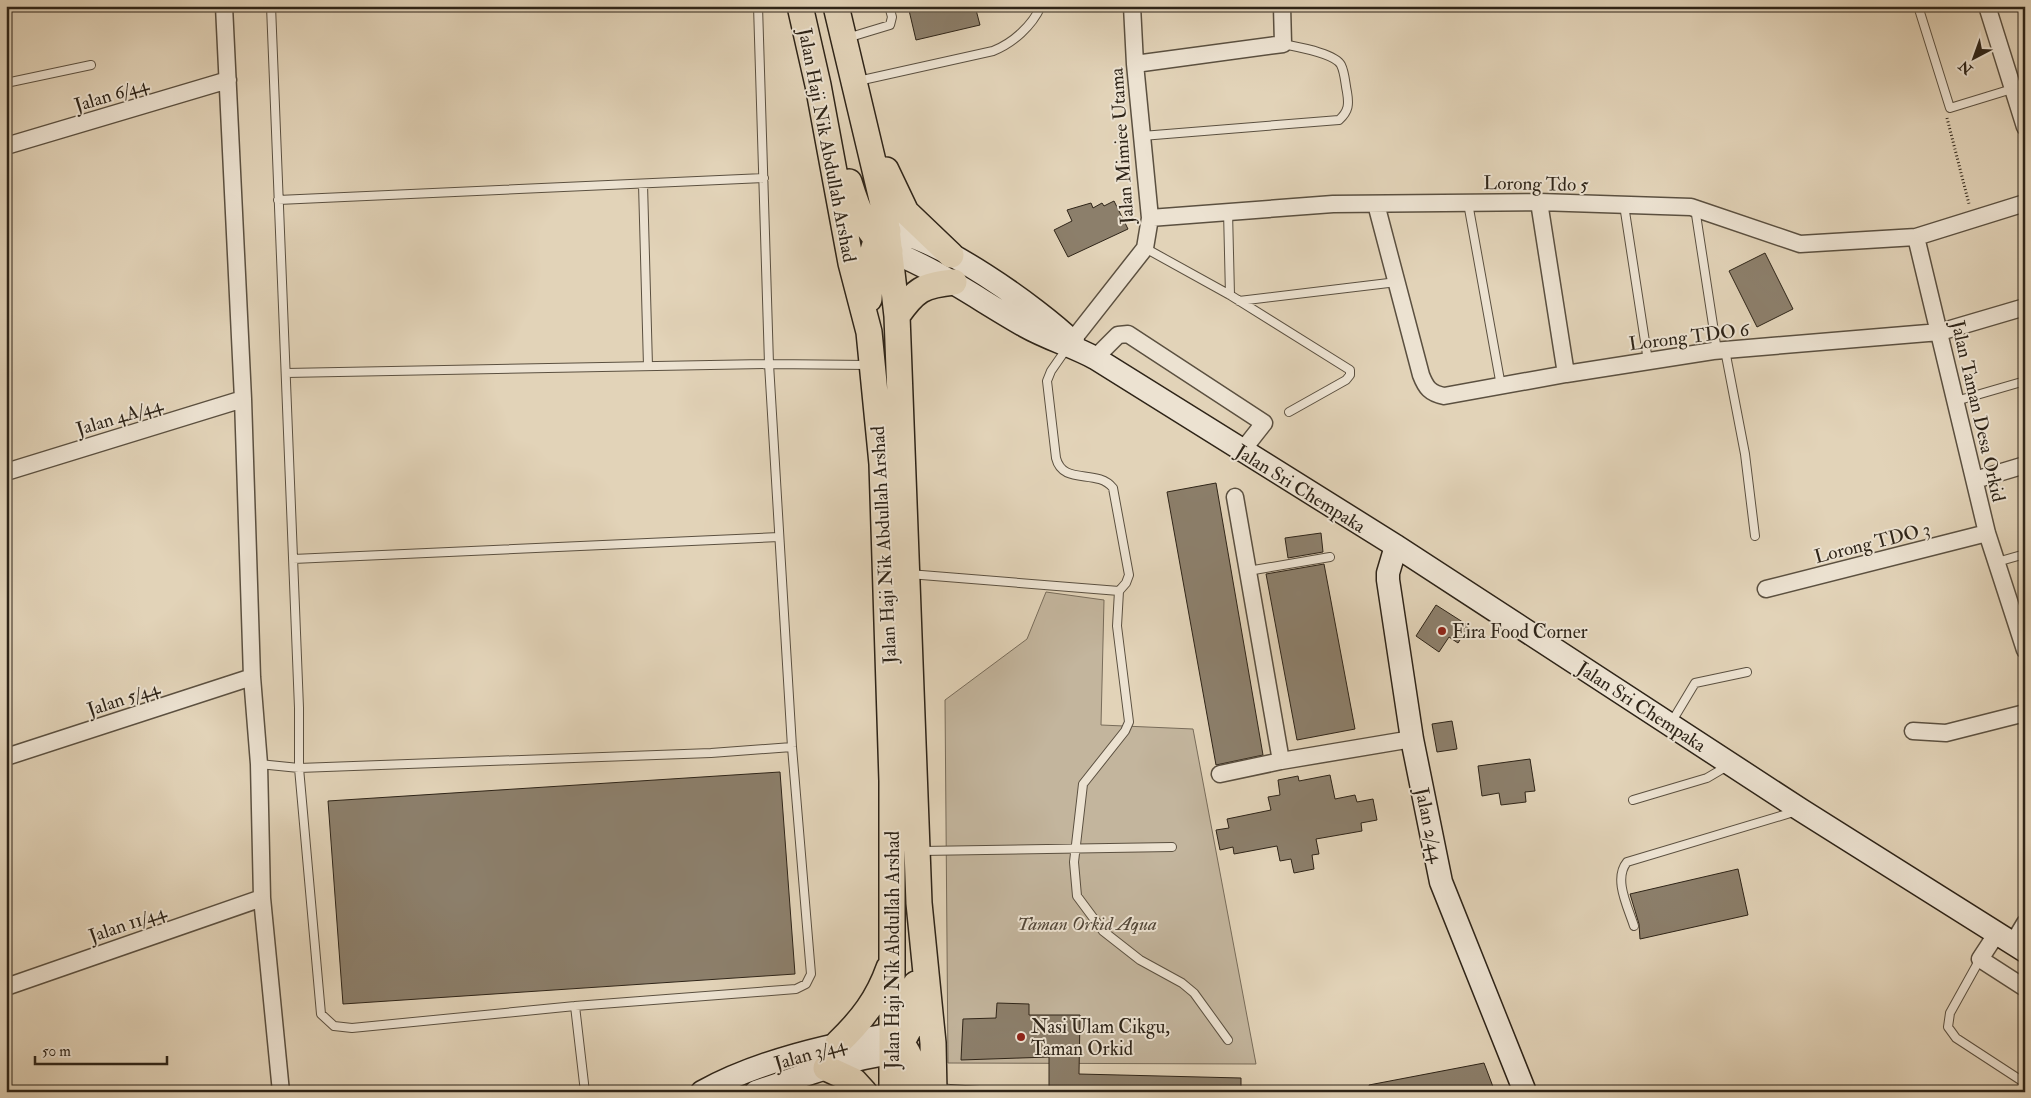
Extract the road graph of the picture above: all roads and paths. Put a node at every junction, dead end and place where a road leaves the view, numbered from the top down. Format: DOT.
graph roads {
  1 [pos="224,6"];
  2 [pos="271,6"];
  3 [pos="758,6"];
  4 [pos="800,6"];
  5 [pos="836,6"];
  6 [pos="889,6"];
  7 [pos="1042,6"];
  8 [pos="1132,6"];
  9 [pos="1282,6"];
  10 [pos="1918,6"];
  11 [pos="1987,6"];
  12 [pos="844,38"];
  13 [pos="1283,44"];
  14 [pos="1135,64"];
  15 [pos="91,65"];
  16 [pos="228,80"];
  17 [pos="854,82"];
  18 [pos="6,83"];
  19 [pos="818,84"];
  20 [pos="2012,89"];
  21 [pos="1950,108"];
  22 [pos="863,120"];
  23 [pos="2025,128"];
  24 [pos="1142,136"];
  25 [pos="6,146"];
  26 [pos="764,178"];
  27 [pos="643,184"];
  28 [pos="278,200"];
  29 [pos="1468,202"];
  30 [pos="1539,202"];
  31 [pos="2025,203"];
  32 [pos="1376,204"];
  33 [pos="1624,205"];
  34 [pos="1694,208"];
  35 [pos="1228,211"];
  36 [pos="1150,218"];
  37 [pos="1974,219"];
  38 [pos="1916,237"];
  39 [pos="885,241"];
  40 [pos="1145,248"];
  41 [pos="952,255"];
  42 [pos="954,282"];
  43 [pos="1397,282"];
  44 [pos="1230,296"];
  45 [pos="1239,301"];
  46 [pos="2025,307"];
  47 [pos="897,316"];
  48 [pos="868,332"];
  49 [pos="1940,332"];
  50 [pos="1079,349"];
  51 [pos="1721,351"];
  52 [pos="1648,361"];
  53 [pos="769,364"];
  54 [pos="872,365"];
  55 [pos="648,366"];
  56 [pos="286,373"];
  57 [pos="1566,374"];
  58 [pos="2025,382"];
  59 [pos="1500,386"];
  60 [pos="243,399"];
  61 [pos="1956,402"];
  62 [pos="1289,412"];
  63 [pos="1242,451"];
  64 [pos="2025,465"];
  65 [pos="6,472"];
  66 [pos="1975,480"];
  67 [pos="1235,498"];
  68 [pos="1987,533"];
  69 [pos="1755,536"];
  70 [pos="779,538"];
  71 [pos="1396,546"];
  72 [pos="2025,554"];
  73 [pos="1330,557"];
  74 [pos="293,559"];
  75 [pos="1997,562"];
  76 [pos="1248,570"];
  77 [pos="907,574"];
  78 [pos="1766,589"];
  79 [pos="1119,590"];
  80 [pos="2024,643"];
  81 [pos="1747,672"];
  82 [pos="252,677"];
  83 [pos="2025,713"];
  84 [pos="1670,725"];
  85 [pos="1913,731"];
  86 [pos="1412,739"];
  87 [pos="792,747"];
  88 [pos="6,757"];
  89 [pos="1282,761"];
  90 [pos="259,764"];
  91 [pos="1730,764"];
  92 [pos="299,768"];
  93 [pos="1220,774"];
  94 [pos="1633,800"];
  95 [pos="1801,810"];
  96 [pos="1172,847"];
  97 [pos="1075,850"];
  98 [pos="919,852"];
  99 [pos="262,898"];
  100 [pos="921,919"];
  101 [pos="2025,923"];
  102 [pos="1634,926"];
  103 [pos="2011,942"];
  104 [pos="893,955"];
  105 [pos="1980,959"];
  106 [pos="6,987"];
  107 [pos="2025,988"];
  108 [pos="575,1006"];
  109 [pos="1228,1040"];
  110 [pos="838,1043"];
  111 [pos="896,1043"];
  112 [pos="826,1068"];
  113 [pos="2025,1083"];
  114 [pos="928,1090"];
  115 [pos="280,1092"];
  116 [pos="585,1092"];
  117 [pos="702,1092"];
  118 [pos="756,1092"];
  119 [pos="864,1092"];
  120 [pos="892,1092"];
  121 [pos="994,1092"];
  122 [pos="1525,1092"];
  1 -- 16 [label="street"];
  2 -- 28 [label="lane"];
  3 -- 26 [label="lane"];
  4 -- 19 [label="main road, Jalan Haji Nik Abdullah Arshad"];
  5 -- 12 [label="main road, Jalan Haji Nik Abdullah Arshad"];
  6 -- 12 [label="lane"];
  7 -- 17 [label="lane"];
  8 -- 14 [label="street, Jalan Mimiee Utama"];
  9 -- 13 [label="street"];
  10 -- 21 [label="lane"];
  11 -- 20 [label="street"];
  12 -- 17 [label="main road, Jalan Haji Nik Abdullah Arshad"];
  13 -- 14 [label="street"];
  13 -- 24 [label="lane"];
  14 -- 24 [label="street, Jalan Mimiee Utama"];
  15 -- 18 [label="lane"];
  16 -- 25 [label="street, Jalan 6/44"];
  16 -- 60 [label="street"];
  17 -- 22 [label="main road, Jalan Haji Nik Abdullah Arshad"];
  19 -- 39 [label="main road"];
  19 -- 48 [label="main road, Jalan Haji Nik Abdullah Arshad"];
  20 -- 21 [label="lane"];
  20 -- 23 [label="street"];
  21 -- 37 [label="path"];
  22 -- 39 [label="main road, Jalan Haji Nik Abdullah Arshad"];
  22 -- 41 [label="main road"];
  24 -- 36 [label="street, Jalan Mimiee Utama"];
  26 -- 27 [label="lane"];
  26 -- 53 [label="lane"];
  27 -- 28 [label="lane"];
  27 -- 55 [label="lane"];
  28 -- 56 [label="lane"];
  29 -- 30 [label="street, Lorong Tdo 5"];
  29 -- 32 [label="street, Lorong Tdo 5"];
  29 -- 59 [label="lane"];
  30 -- 33 [label="street, Lorong Tdo 5"];
  30 -- 57 [label="street"];
  31 -- 37 [label="street, Lorong Tdo 5"];
  32 -- 35 [label="street, Lorong Tdo 5"];
  32 -- 43 [label="street"];
  33 -- 34 [label="street, Lorong Tdo 5"];
  33 -- 52 [label="lane"];
  34 -- 38 [label="street, Lorong Tdo 5"];
  34 -- 51 [label="lane"];
  35 -- 36 [label="street, Lorong Tdo 5"];
  35 -- 44 [label="lane"];
  36 -- 40 [label="street, Jalan Mimiee Utama"];
  37 -- 38 [label="street, Lorong Tdo 5"];
  38 -- 49 [label="street, Jalan Taman Desa Orkid"];
  39 -- 41 [label="main road"];
  39 -- 42 [label="main road"];
  39 -- 47 [label="main road, Jalan Haji Nik Abdullah Arshad"];
  39 -- 48 [label="main road"];
  40 -- 44 [label="lane"];
  40 -- 50 [label="street, Jalan Mimiee Utama"];
  41 -- 50 [label="main road"];
  42 -- 47 [label="main road"];
  42 -- 50 [label="main road"];
  43 -- 45 [label="lane"];
  43 -- 59 [label="street, Lorong TDO 6"];
  44 -- 45 [label="lane"];
  45 -- 62 [label="lane"];
  46 -- 49 [label="street, Lorong TDO 6"];
  47 -- 77 [label="main road, Jalan Haji Nik Abdullah Arshad"];
  48 -- 54 [label="main road, Jalan Haji Nik Abdullah Arshad"];
  49 -- 51 [label="street, Lorong TDO 6"];
  49 -- 61 [label="street, Jalan Taman Desa Orkid"];
  50 -- 63 [label="main road, Jalan Sri Chempaka"];
  50 -- 63 [label="street"];
  50 -- 79 [label="lane"];
  51 -- 52 [label="street, Lorong TDO 6"];
  51 -- 69 [label="lane"];
  52 -- 57 [label="street, Lorong TDO 6"];
  53 -- 54 [label="lane"];
  53 -- 55 [label="lane"];
  53 -- 70 [label="lane"];
  54 -- 104 [label="main road, Jalan Haji Nik Abdullah Arshad"];
  55 -- 56 [label="lane"];
  56 -- 74 [label="lane"];
  57 -- 59 [label="street, Lorong TDO 6"];
  58 -- 61 [label="lane"];
  60 -- 65 [label="street, Jalan 4A/44"];
  60 -- 82 [label="street"];
  61 -- 66 [label="street, Jalan Taman Desa Orkid"];
  63 -- 71 [label="main road, Jalan Sri Chempaka"];
  64 -- 66 [label="street"];
  66 -- 68 [label="street, Jalan Taman Desa Orkid"];
  67 -- 76 [label="street"];
  68 -- 75 [label="street, Jalan Taman Desa Orkid"];
  68 -- 78 [label="street, Lorong TDO 3"];
  70 -- 74 [label="lane"];
  70 -- 87 [label="lane"];
  71 -- 84 [label="main road, Jalan Sri Chempaka"];
  71 -- 86 [label="main road, Jalan 2/44"];
  72 -- 75 [label="lane"];
  73 -- 76 [label="lane"];
  74 -- 92 [label="lane"];
  75 -- 80 [label="street, Jalan Taman Desa Orkid"];
  76 -- 89 [label="street"];
  77 -- 79 [label="lane"];
  77 -- 98 [label="main road, Jalan Haji Nik Abdullah Arshad"];
  79 -- 97 [label="lane"];
  81 -- 84 [label="lane"];
  82 -- 88 [label="street, Jalan 5/44"];
  82 -- 90 [label="street"];
  83 -- 85 [label="street"];
  84 -- 91 [label="main road, Jalan Sri Chempaka"];
  86 -- 89 [label="street"];
  86 -- 122 [label="main road, Jalan 2/44"];
  87 -- 92 [label="lane"];
  87 -- 108 [label="lane"];
  89 -- 93 [label="street"];
  90 -- 92 [label="lane"];
  90 -- 99 [label="street"];
  91 -- 94 [label="lane"];
  91 -- 95 [label="main road, Jalan Sri Chempaka"];
  92 -- 108 [label="lane"];
  95 -- 102 [label="lane"];
  95 -- 103 [label="main road, Jalan Sri Chempaka"];
  96 -- 97 [label="lane"];
  97 -- 98 [label="lane"];
  97 -- 109 [label="lane"];
  98 -- 100 [label="main road, Jalan Haji Nik Abdullah Arshad"];
  99 -- 106 [label="street, Jalan 11/44"];
  99 -- 115 [label="street"];
  100 -- 111 [label="main road"];
  100 -- 114 [label="main road, Jalan Haji Nik Abdullah Arshad"];
  101 -- 103 [label="street"];
  103 -- 105 [label="street"];
  104 -- 110 [label="main road"];
  104 -- 111 [label="main road, Jalan Haji Nik Abdullah Arshad"];
  105 -- 107 [label="street"];
  105 -- 113 [label="lane"];
  108 -- 116 [label="lane"];
  110 -- 111 [label="main road, Jalan 3/44"];
  110 -- 117 [label="main road, Jalan 3/44"];
  111 -- 112 [label="main road, Jalan 3/44"];
  111 -- 114 [label="main road"];
  111 -- 120 [label="main road, Jalan Haji Nik Abdullah Arshad"];
  112 -- 118 [label="main road, Jalan 3/44"];
  112 -- 119 [label="main road"];
  114 -- 121 [label="lane"];
}
